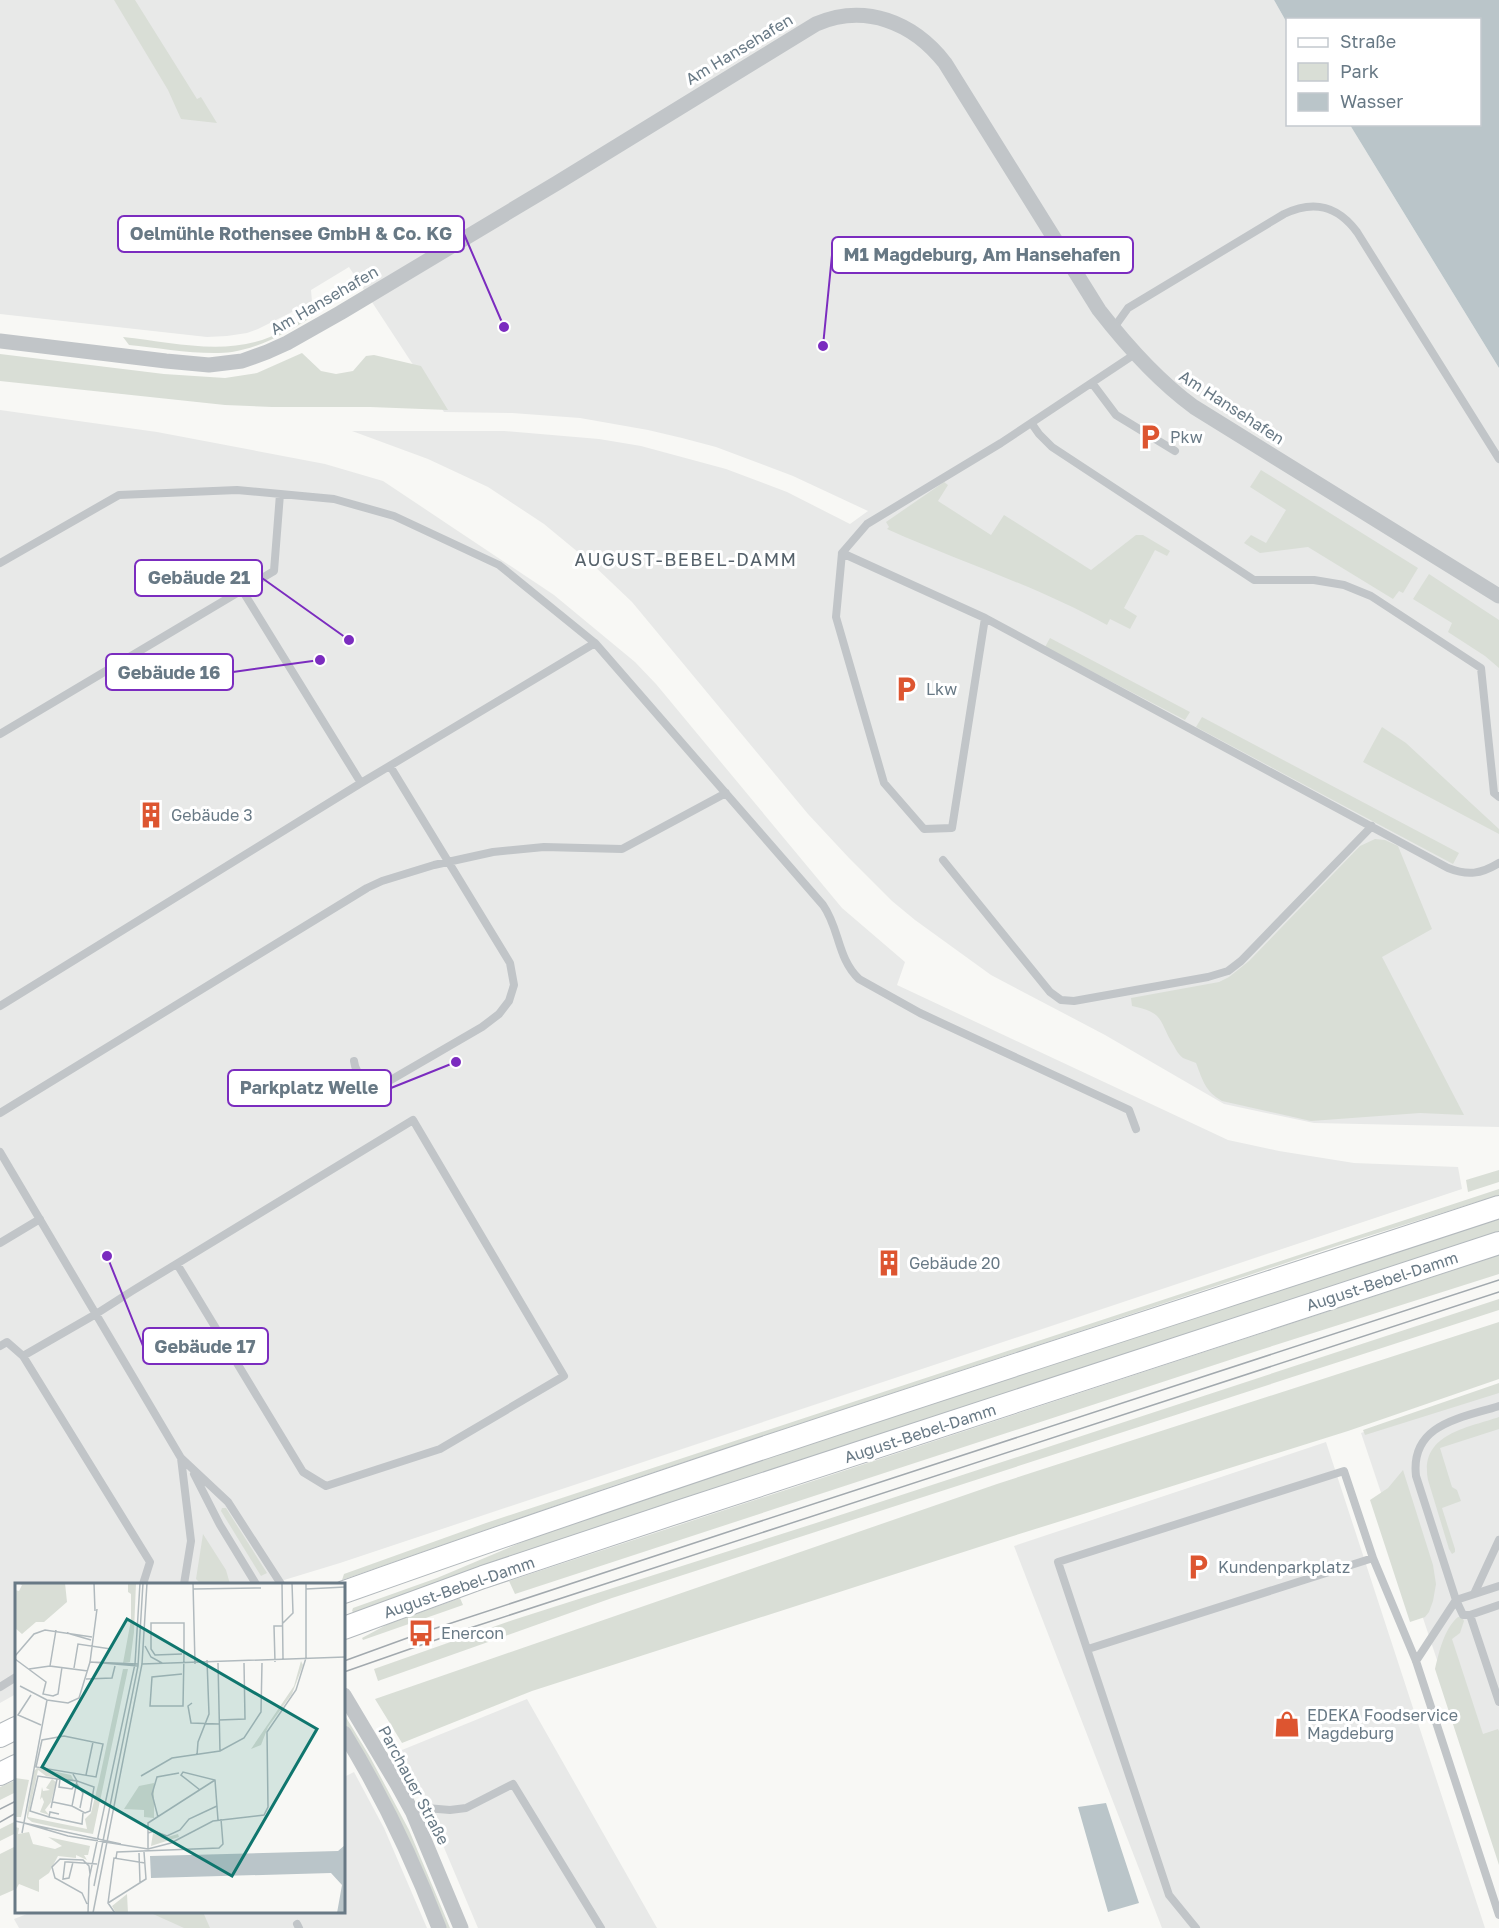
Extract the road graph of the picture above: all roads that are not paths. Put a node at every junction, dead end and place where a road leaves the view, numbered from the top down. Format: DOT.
graph roads {
  1 [pos="1113,328"];
  2 [pos="0,341"];
  3 [pos="1135,354"];
  4 [pos="1092,383"];
  5 [pos="1032,424"];
  6 [pos="1175,451"];
  7 [pos="1499,459"];
  8 [pos="279,494"];
  9 [pos="842,553"];
  10 [pos="0,563"];
  11 [pos="242,590"];
  12 [pos="1499,596"];
  13 [pos="985,618"];
  14 [pos="596,643"];
  15 [pos="0,734"];
  16 [pos="390,765"];
  17 [pos="361,783"];
  18 [pos="726,793"];
  19 [pos="1499,797"];
  20 [pos="1372,826"];
  21 [pos="943,860"];
  22 [pos="447,862"];
  23 [pos="1499,863"];
  24 [pos="0,1006"];
  25 [pos="354,1061"];
  26 [pos="0,1113"];
  27 [pos="1136,1129"];
  28 [pos="0,1153"];
  29 [pos="1499,1207"];
  30 [pos="40,1219"];
  31 [pos="0,1243"];
  32 [pos="1499,1243"];
  33 [pos="177,1264"];
  34 [pos="96,1314"];
  35 [pos="0,1346"];
  36 [pos="23,1356"];
  37 [pos="1499,1406"];
  38 [pos="181,1458"];
  39 [pos="191,1468"];
  40 [pos="1499,1540"];
  41 [pos="1373,1557"];
  42 [pos="143,1583"];
  43 [pos="184,1583"];
  44 [pos="255,1583"];
  45 [pos="280,1583"];
  46 [pos="1499,1586"];
  47 [pos="345,1592"];
  48 [pos="1474,1594"];
  49 [pos="1456,1600"];
  50 [pos="1499,1605"];
  51 [pos="1470,1616"];
  52 [pos="345,1628"];
  53 [pos="1088,1649"];
  54 [pos="1416,1661"];
  55 [pos="15,1678"];
  56 [pos="0,1687"];
  57 [pos="345,1697"];
  58 [pos="1499,1702"];
  59 [pos="15,1728"];
  60 [pos="345,1735"];
  61 [pos="0,1736"];
  62 [pos="15,1766"];
  63 [pos="0,1774"];
  64 [pos="413,1813"];
  65 [pos="1499,1915"];
  66 [pos="439,1928"];
  67 [pos="461,1928"];
  68 [pos="601,1928"];
  69 [pos="1196,1928"];
  1 -- 2 [label="street, Am Hansehafen"];
  1 -- 3 [label="street, Am Hansehafen"];
  1 -- 7 [label="lane"];
  3 -- 4 [label="lane"];
  3 -- 12 [label="street, Am Hansehafen"];
  4 -- 5 [label="lane"];
  4 -- 6 [label="lane"];
  5 -- 9 [label="lane"];
  5 -- 19 [label="lane"];
  8 -- 10 [label="lane"];
  8 -- 11 [label="lane"];
  8 -- 14 [label="lane"];
  9 -- 13 [label="lane"];
  9 -- 13 [label="lane"];
  11 -- 15 [label="lane"];
  11 -- 17 [label="lane"];
  13 -- 20 [label="lane"];
  14 -- 16 [label="lane"];
  14 -- 18 [label="lane"];
  16 -- 17 [label="lane"];
  16 -- 22 [label="lane"];
  17 -- 24 [label="lane"];
  18 -- 22 [label="lane"];
  18 -- 27 [label="lane"];
  20 -- 21 [label="lane"];
  20 -- 23 [label="lane"];
  22 -- 25 [label="lane"];
  22 -- 26 [label="lane"];
  28 -- 30 [label="lane"];
  29 -- 47 [label="main road, August-Bebel-Damm"];
  30 -- 31 [label="lane"];
  30 -- 34 [label="lane"];
  32 -- 52 [label="main road, August-Bebel-Damm"];
  33 -- 33 [label="lane"];
  33 -- 34 [label="lane"];
  34 -- 36 [label="lane"];
  34 -- 38 [label="lane"];
  35 -- 36 [label="lane"];
  36 -- 42 [label="lane"];
  37 -- 49 [label="lane"];
  38 -- 39 [label="lane"];
  38 -- 43 [label="lane"];
  39 -- 44 [label="lane"];
  39 -- 45 [label="lane"];
  40 -- 48 [label="lane"];
  41 -- 53 [label="lane"];
  41 -- 53 [label="lane"];
  41 -- 54 [label="lane"];
  46 -- 48 [label="lane"];
  48 -- 49 [label="lane"];
  49 -- 51 [label="lane"];
  49 -- 54 [label="lane"];
  50 -- 51 [label="lane"];
  51 -- 58 [label="lane"];
  53 -- 69 [label="lane"];
  54 -- 65 [label="lane"];
  55 -- 56 [label="lane"];
  57 -- 64 [label="street, Parchauer Straße"];
  59 -- 61 [label="main road"];
  60 -- 66 [label="street"];
  62 -- 63 [label="main road"];
  64 -- 67 [label="street, Parchauer Straße"];
  64 -- 68 [label="lane"];
}
